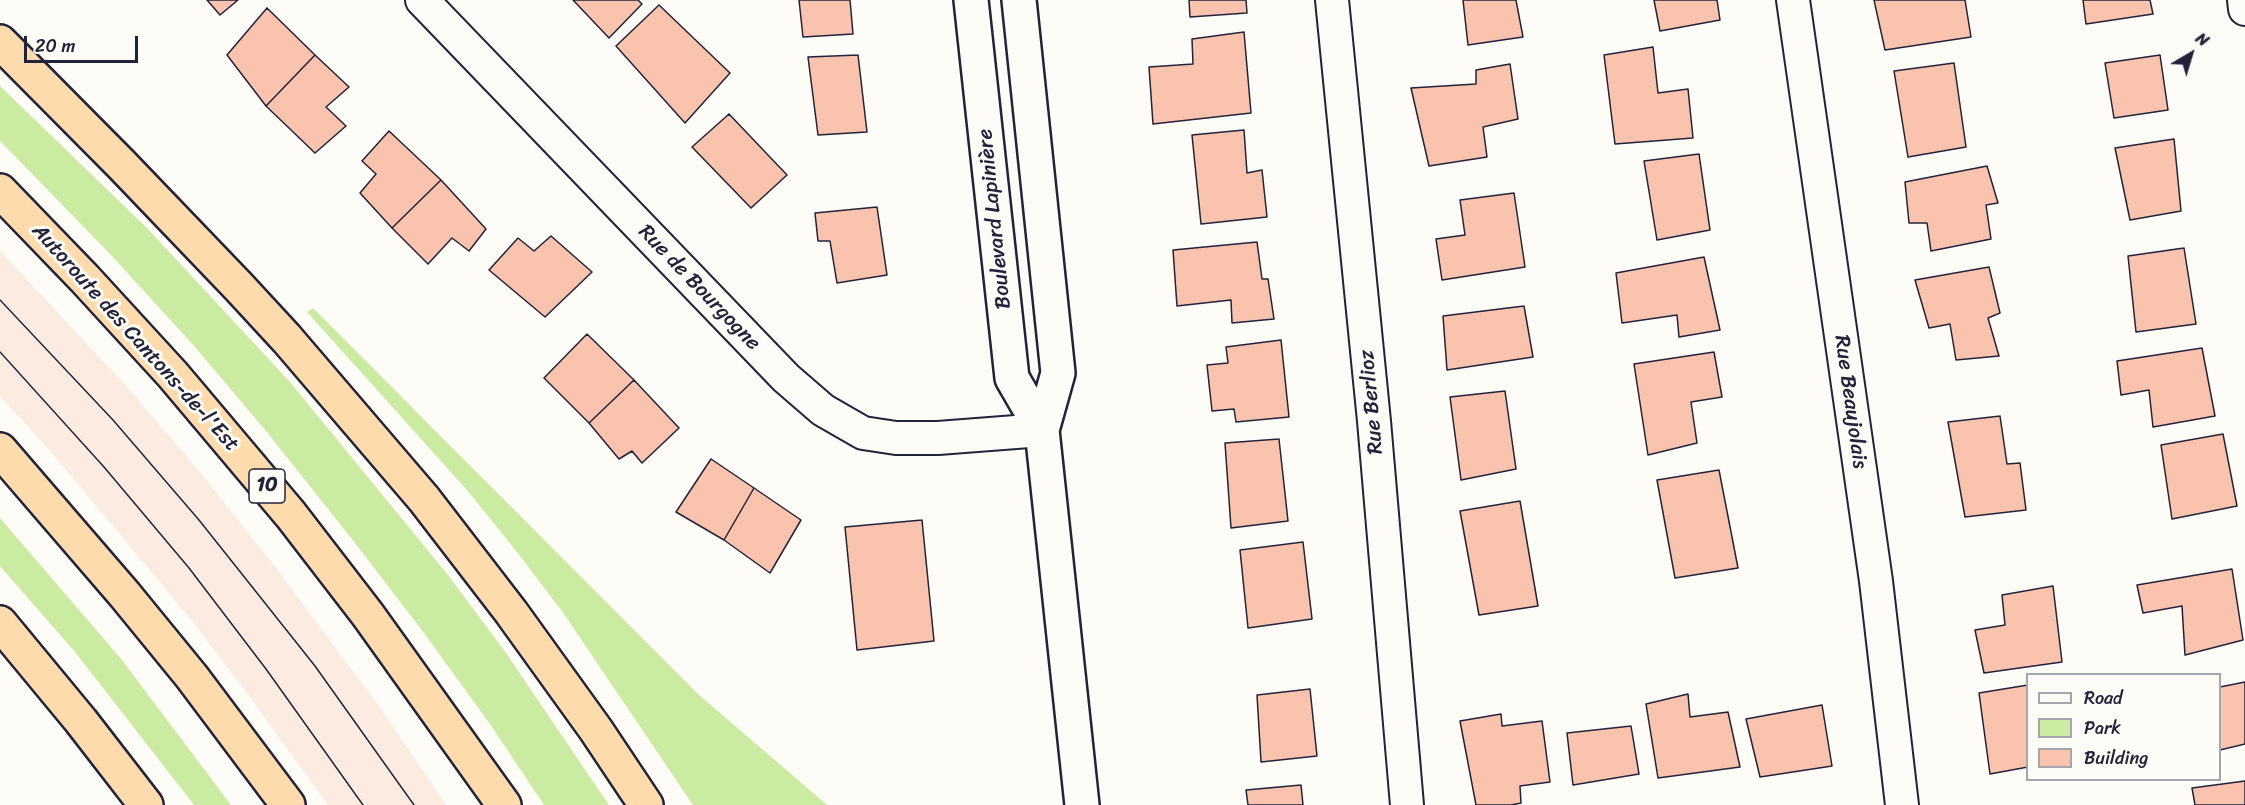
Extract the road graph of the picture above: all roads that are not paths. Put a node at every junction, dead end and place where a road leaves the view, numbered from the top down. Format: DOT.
graph roads {
  1 [pos="422,0"];
  2 [pos="971,0"];
  3 [pos="1019,0"];
  4 [pos="1332,0"];
  5 [pos="1793,0"];
  6 [pos="2244,0"];
  7 [pos="2245,9"];
  8 [pos="0,42"];
  9 [pos="0,191"];
  10 [pos="1042,430"];
  11 [pos="0,450"];
  12 [pos="0,623"];
  13 [pos="146,805"];
  14 [pos="288,805"];
  15 [pos="504,805"];
  16 [pos="646,805"];
  17 [pos="1082,805"];
  18 [pos="1407,805"];
  19 [pos="1902,805"];
  1 -- 10 [label="street, Rue de Bourgogne"];
  2 -- 10 [label="main road, Boulevard Lapinière"];
  3 -- 10 [label="main road, Boulevard Lapinière"];
  4 -- 18 [label="street, Rue Berlioz"];
  5 -- 19 [label="street, Rue Beaujolais"];
  6 -- 7 [label="street"];
  8 -- 16 [label="highway"];
  9 -- 15 [label="highway, Autoroute des Cantons-de-l'Est / 10"];
  10 -- 17 [label="main road, Boulevard Lapinière"];
  11 -- 14 [label="highway"];
  12 -- 13 [label="highway"];
}
